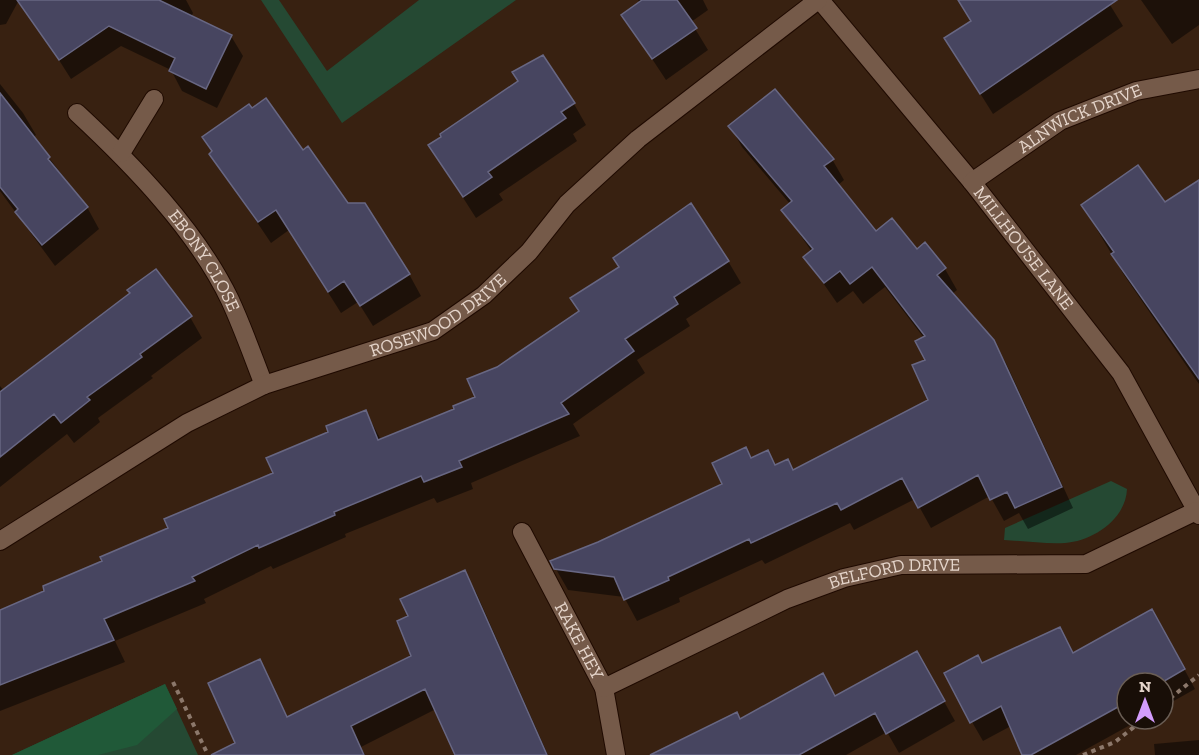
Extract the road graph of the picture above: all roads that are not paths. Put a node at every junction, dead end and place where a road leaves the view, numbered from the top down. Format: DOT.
graph roads {
  1 [pos="819,0"];
  2 [pos="1199,79"];
  3 [pos="154,99"];
  4 [pos="77,113"];
  5 [pos="120,153"];
  6 [pos="972,182"];
  7 [pos="264,385"];
  8 [pos="1198,513"];
  9 [pos="522,532"];
  10 [pos="0,541"];
  11 [pos="604,688"];
  12 [pos="616,755"];
  1 -- 6 [label="street, MILLHOUSE LANE"];
  1 -- 7 [label="street, ROSEWOOD DRIVE"];
  2 -- 6 [label="street, ALNWICK DRIVE"];
  3 -- 5 [label="street"];
  4 -- 5 [label="street, EBONY CLOSE"];
  5 -- 7 [label="street, EBONY CLOSE"];
  6 -- 8 [label="street, MILLHOUSE LANE"];
  7 -- 10 [label="street, ROSEWOOD DRIVE"];
  8 -- 11 [label="street, BELFORD DRIVE"];
  9 -- 11 [label="street, RAKE HEY"];
  11 -- 12 [label="street, RAKE HEY"];
}
